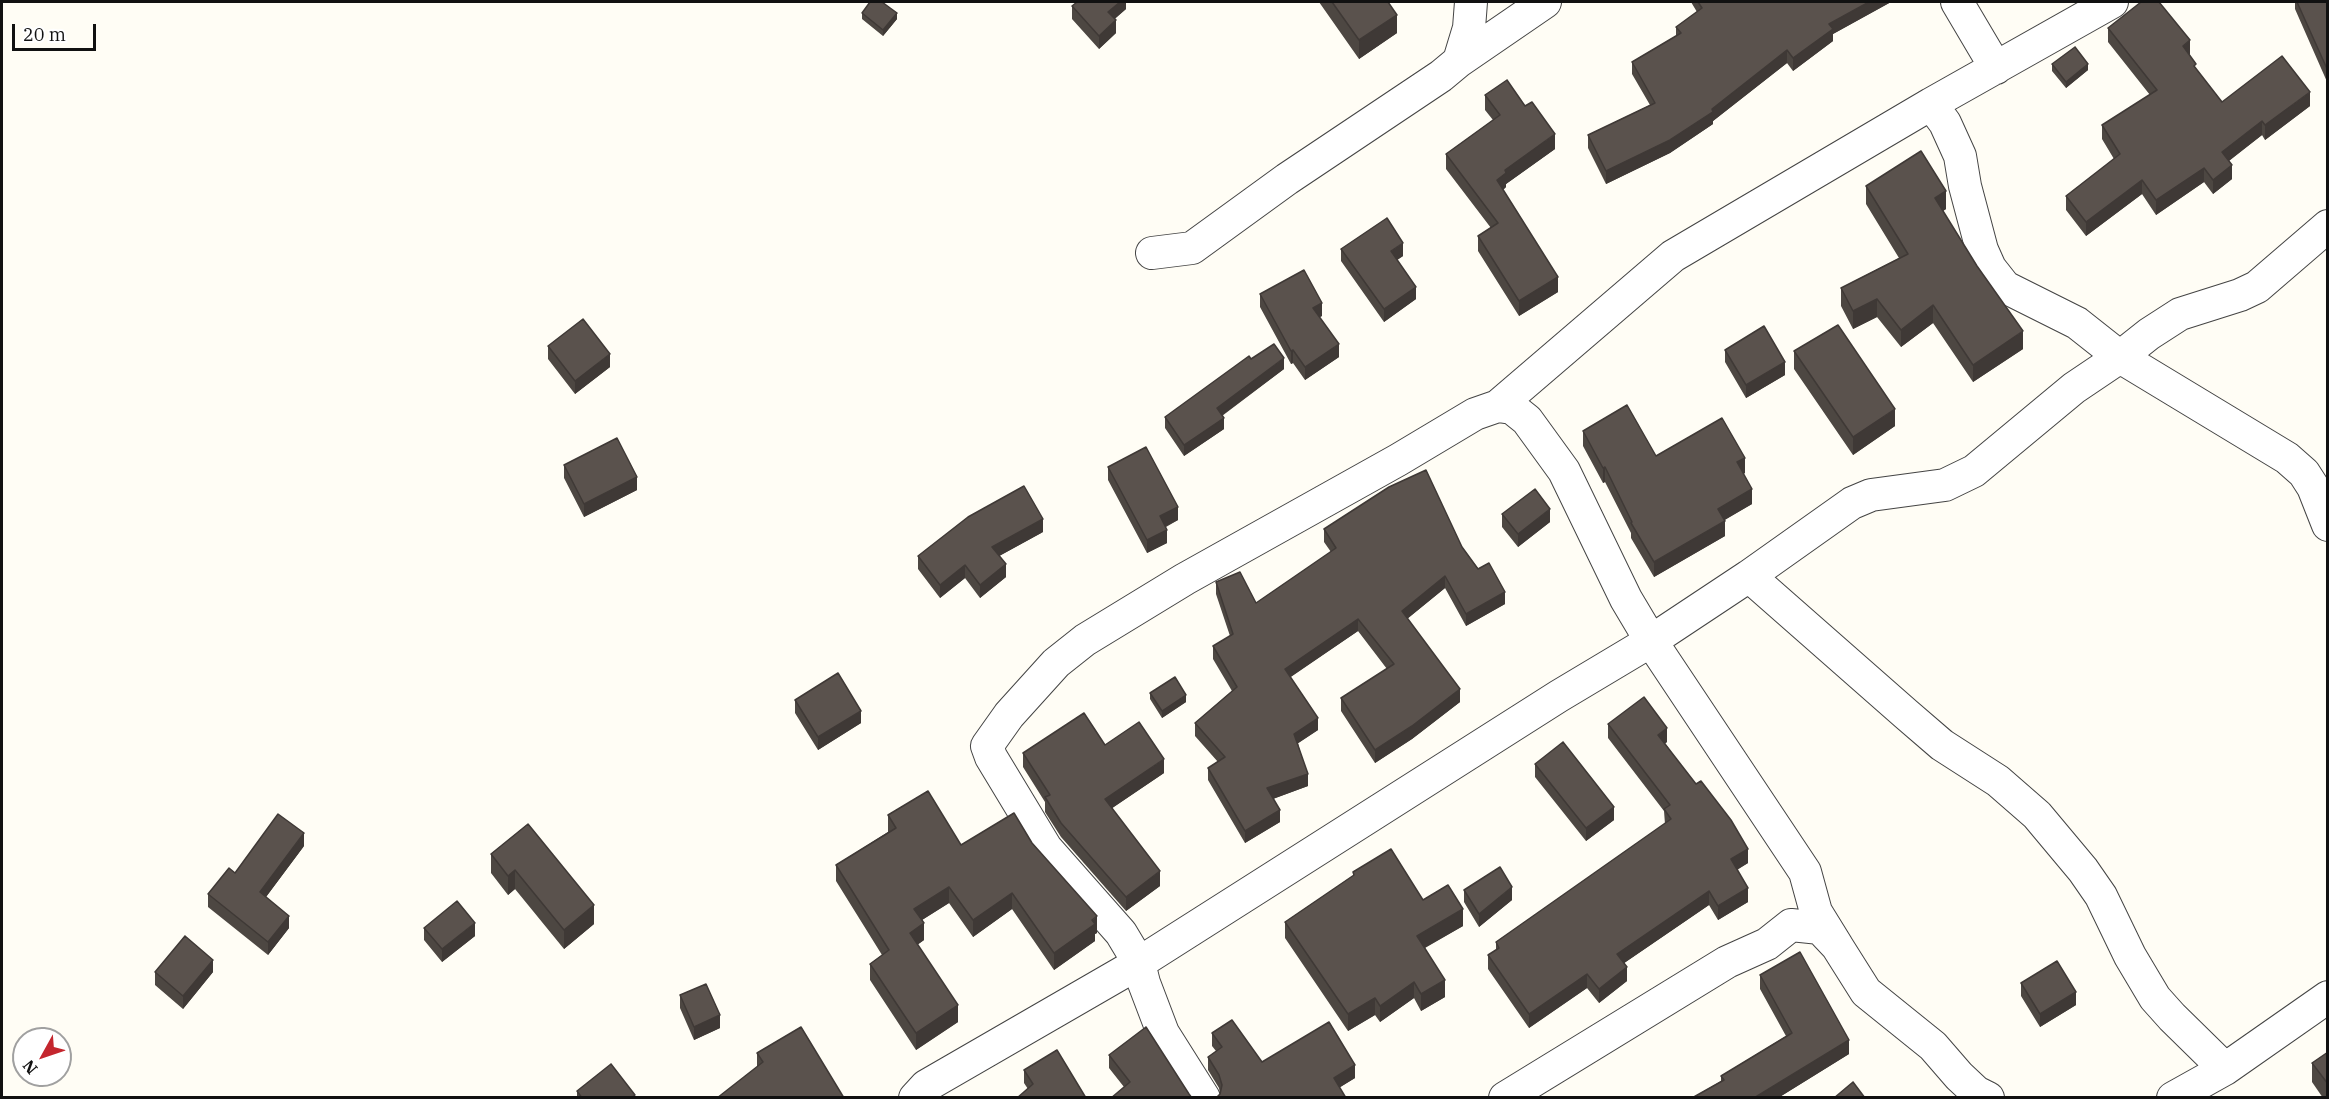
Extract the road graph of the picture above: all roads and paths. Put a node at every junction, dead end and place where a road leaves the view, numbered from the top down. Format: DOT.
graph roads {
  1 [pos="1471,2"];
  2 [pos="1545,2"];
  3 [pos="1958,2"];
  4 [pos="2112,2"];
  5 [pos="1459,61"];
  6 [pos="1996,68"];
  7 [pos="1932,104"];
  8 [pos="2328,226"];
  9 [pos="1152,253"];
  10 [pos="2120,357"];
  11 [pos="1498,406"];
  12 [pos="2328,525"];
  13 [pos="1749,576"];
  14 [pos="1651,641"];
  15 [pos="1837,946"];
  16 [pos="1139,963"];
  17 [pos="2328,997"];
  18 [pos="1945,1060"];
  19 [pos="2225,1069"];
  20 [pos="915,1098"];
  21 [pos="1204,1098"];
  22 [pos="1505,1098"];
  23 [pos="1953,1098"];
  24 [pos="1988,1098"];
  25 [pos="2173,1098"];
  1 -- 5 [label="street"];
  2 -- 5 [label="street"];
  3 -- 6 [label="street"];
  4 -- 6 [label="street"];
  5 -- 9 [label="street"];
  6 -- 7 [label="street"];
  7 -- 10 [label="street"];
  7 -- 11 [label="street"];
  8 -- 10 [label="street"];
  10 -- 12 [label="street"];
  10 -- 13 [label="street"];
  11 -- 14 [label="street"];
  11 -- 16 [label="street"];
  13 -- 14 [label="street"];
  13 -- 19 [label="street"];
  14 -- 15 [label="street"];
  14 -- 16 [label="street"];
  15 -- 18 [label="street"];
  15 -- 22 [label="street"];
  16 -- 20 [label="street"];
  16 -- 21 [label="street"];
  17 -- 19 [label="street"];
  18 -- 23 [label="street"];
  18 -- 24 [label="street"];
  19 -- 25 [label="street"];
}
